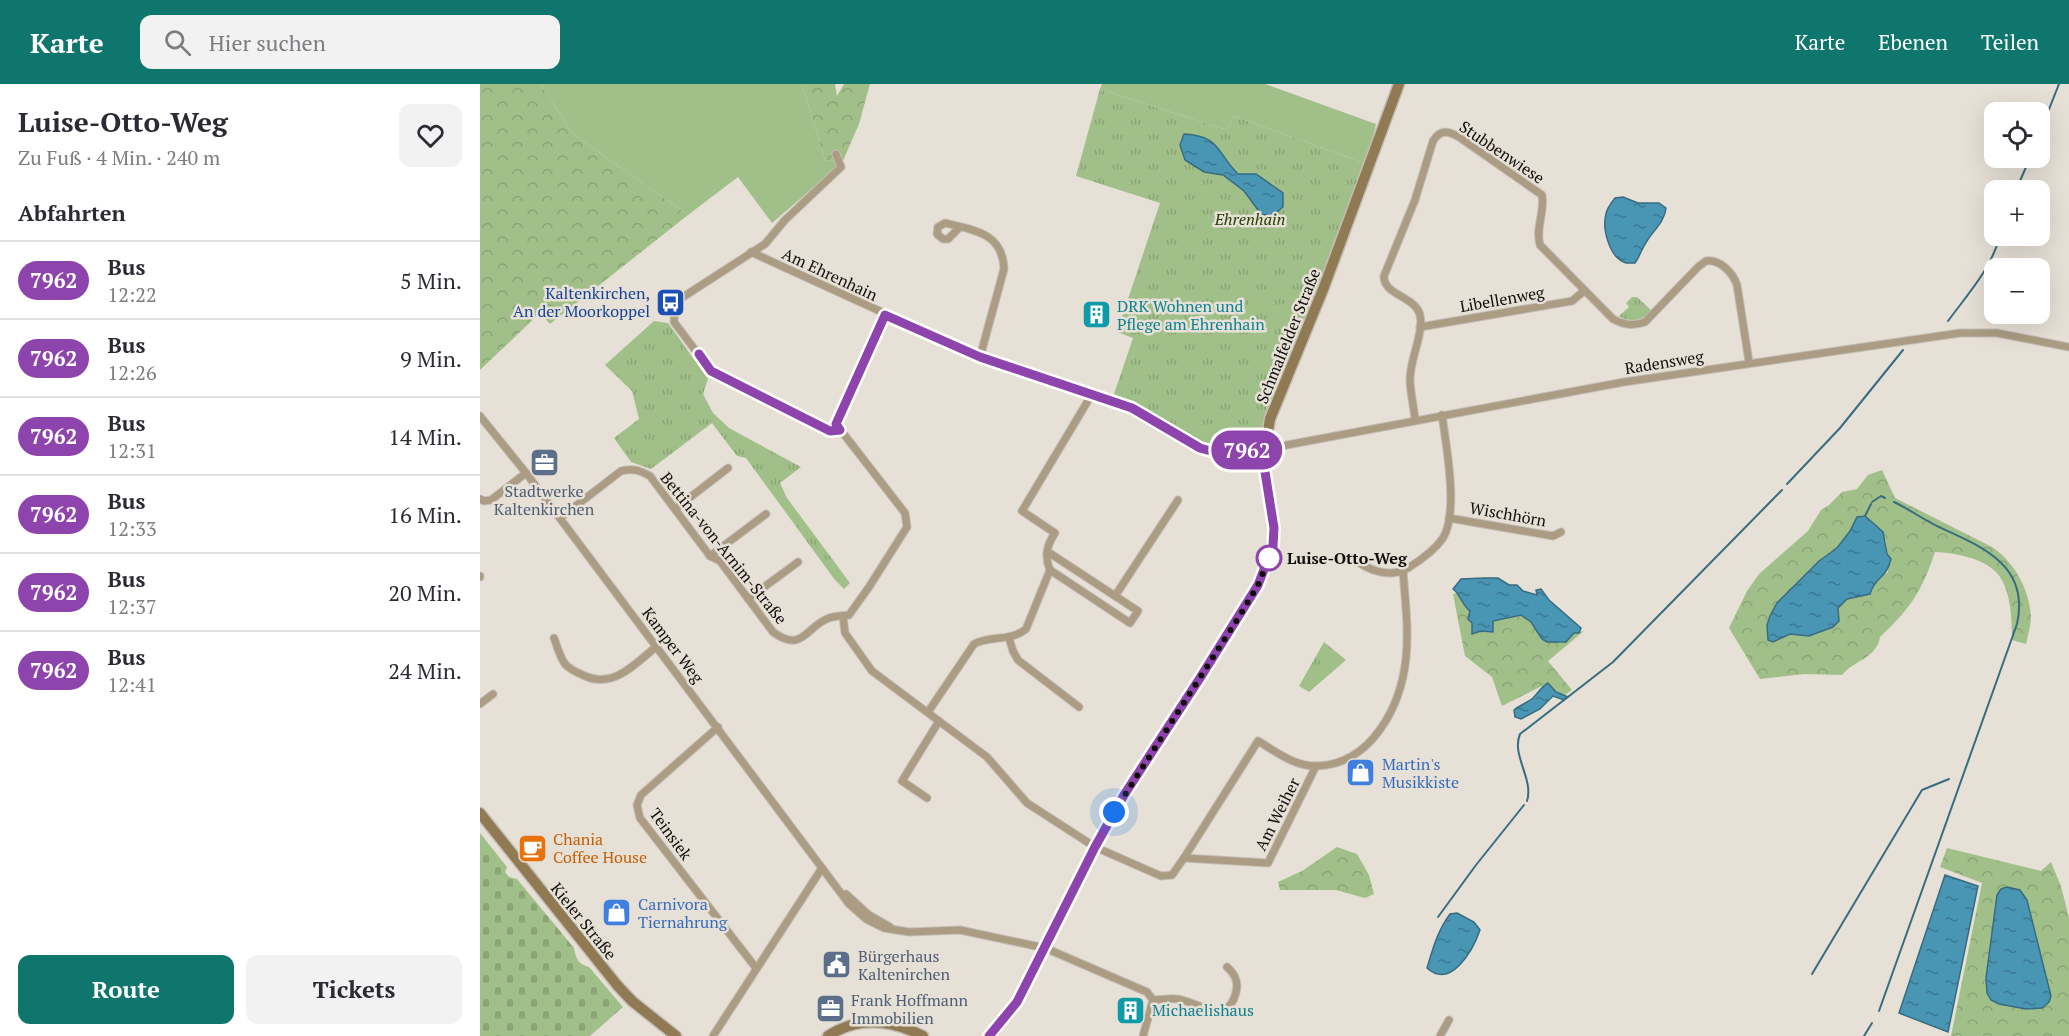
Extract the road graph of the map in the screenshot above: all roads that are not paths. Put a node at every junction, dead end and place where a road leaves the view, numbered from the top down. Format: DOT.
graph roads {
  1 [pos="1400,84"];
  2 [pos="836,154"];
  3 [pos="960,227"];
  4 [pos="751,252"];
  5 [pos="1584,291"];
  6 [pos="885,315"];
  7 [pos="1420,327"];
  8 [pos="2069,347"];
  9 [pos="980,357"];
  10 [pos="1749,362"];
  11 [pos="1092,394"];
  12 [pos="1442,415"];
  13 [pos="480,416"];
  14 [pos="1415,420"];
  15 [pos="840,430"];
  16 [pos="1265,449"];
  17 [pos="728,468"];
  18 [pos="526,473"];
  19 [pos="480,499"];
  20 [pos="1179,500"];
  21 [pos="675,509"];
  22 [pos="766,514"];
  23 [pos="560,518"];
  24 [pos="1449,518"];
  25 [pos="1561,532"];
  26 [pos="1048,552"];
  27 [pos="711,556"];
  28 [pos="1353,558"];
  29 [pos="798,562"];
  30 [pos="1050,570"];
  31 [pos="1403,570"];
  32 [pos="1115,596"];
  33 [pos="748,599"];
  34 [pos="843,616"];
  35 [pos="554,638"];
  36 [pos="1009,638"];
  37 [pos="657,646"];
  38 [pos="493,694"];
  39 [pos="480,704"];
  40 [pos="1079,707"];
  41 [pos="928,712"];
  42 [pos="939,721"];
  43 [pos="718,727"];
  44 [pos="1316,766"];
  45 [pos="927,798"];
  46 [pos="480,813"];
  47 [pos="1095,847"];
  48 [pos="1184,858"];
  49 [pos="822,868"];
  50 [pos="842,892"];
  51 [pos="892,929"];
  52 [pos="1045,948"];
  53 [pos="1227,967"];
  54 [pos="756,968"];
  55 [pos="1154,1000"];
  56 [pos="1449,1020"];
  57 [pos="676,1036"];
  58 [pos="713,1036"];
  59 [pos="828,1036"];
  60 [pos="923,1036"];
  61 [pos="990,1036"];
  62 [pos="1143,1036"];
  63 [pos="1440,1036"];
  1 -- 16 [label="main road, Schmalfelder Straße"];
  2 -- 4 [label="street"];
  3 -- 9 [label="street"];
  4 -- 6 [label="street, Am Ehrenhain"];
  4 -- 15 [label="street"];
  5 -- 7 [label="street, Libellenweg"];
  5 -- 7 [label="street, Stubbenwiese"];
  5 -- 10 [label="street, Stubbenwiese"];
  6 -- 9 [label="street, Am Ehrenhain"];
  6 -- 15 [label="street"];
  7 -- 14 [label="street"];
  8 -- 10 [label="street, Radensweg"];
  9 -- 11 [label="street, Am Ehrenhain"];
  10 -- 12 [label="street, Radensweg"];
  11 -- 16 [label="street, Am Ehrenhain"];
  11 -- 26 [label="street"];
  12 -- 14 [label="street, Radensweg"];
  12 -- 24 [label="street"];
  13 -- 18 [label="street, Kamper Weg"];
  14 -- 16 [label="street, Radensweg"];
  15 -- 34 [label="street"];
  16 -- 47 [label="main road, Schmalfelder Straße"];
  17 -- 21 [label="street"];
  18 -- 19 [label="street"];
  18 -- 23 [label="street, Kamper Weg"];
  20 -- 32 [label="street"];
  21 -- 23 [label="street, Bettina-von-Arnim-Straße"];
  21 -- 27 [label="street, Bettina-von-Arnim-Straße"];
  22 -- 27 [label="street"];
  23 -- 37 [label="street, Kamper Weg"];
  24 -- 25 [label="street, Wischhörn"];
  24 -- 31 [label="street"];
  26 -- 30 [label="street"];
  26 -- 32 [label="street"];
  27 -- 33 [label="street, Bettina-von-Arnim-Straße"];
  28 -- 31 [label="street"];
  29 -- 33 [label="street"];
  30 -- 32 [label="street"];
  30 -- 36 [label="street"];
  31 -- 44 [label="street"];
  33 -- 34 [label="street, Bettina-von-Arnim-Straße"];
  34 -- 41 [label="street"];
  35 -- 37 [label="street"];
  36 -- 40 [label="street"];
  36 -- 41 [label="street"];
  37 -- 43 [label="street, Kamper Weg"];
  38 -- 39 [label="street"];
  41 -- 42 [label="street"];
  42 -- 45 [label="street"];
  42 -- 47 [label="street"];
  43 -- 49 [label="street, Kamper Weg"];
  43 -- 54 [label="street, Teinsiek"];
  44 -- 48 [label="street, Am Weiher"];
  44 -- 48 [label="street"];
  46 -- 57 [label="main road, Kieler Straße"];
  47 -- 48 [label="street"];
  47 -- 52 [label="main road, Schmalfelder Straße"];
  49 -- 50 [label="street, Kamper Weg"];
  49 -- 54 [label="street"];
  50 -- 51 [label="street, Kamper Weg"];
  50 -- 51 [label="street, Kamper Weg"];
  51 -- 52 [label="street, Kamper Weg"];
  52 -- 55 [label="street, Kamper Weg"];
  52 -- 61 [label="main road, Schmalfelder Straße"];
  53 -- 55 [label="street"];
  54 -- 58 [label="street"];
  55 -- 62 [label="street"];
  56 -- 63 [label="street"];
  59 -- 60 [label="main road"];
}
